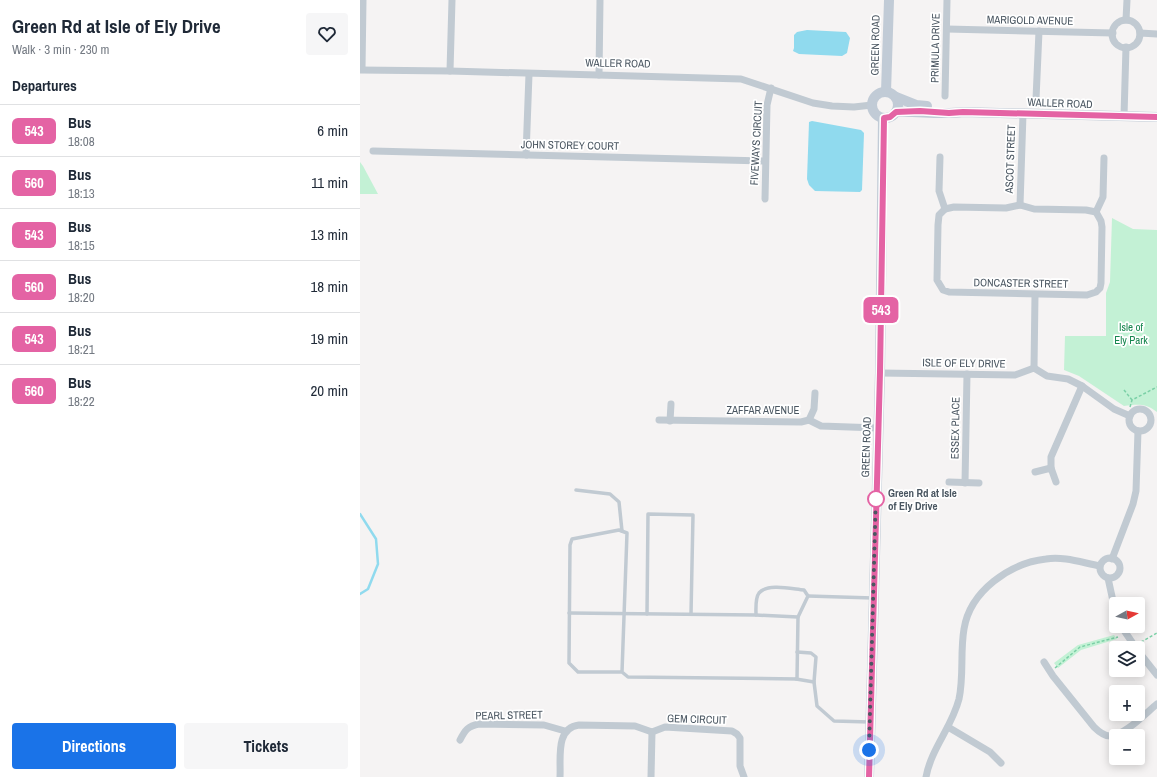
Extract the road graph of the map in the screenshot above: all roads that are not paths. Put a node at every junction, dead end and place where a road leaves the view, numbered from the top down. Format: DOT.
graph roads {
  1 [pos="363,0"];
  2 [pos="452,0"];
  3 [pos="600,0"];
  4 [pos="889,0"];
  5 [pos="947,0"];
  6 [pos="1127,0"];
  7 [pos="1126,20"];
  8 [pos="947,29"];
  9 [pos="1039,31"];
  10 [pos="1112,33"];
  11 [pos="1140,33"];
  12 [pos="1157,34"];
  13 [pos="1126,47"];
  14 [pos="361,70"];
  15 [pos="450,71"];
  16 [pos="529,74"];
  17 [pos="599,74"];
  18 [pos="771,88"];
  19 [pos="886,92"];
  20 [pos="945,96"];
  21 [pos="896,97"];
  22 [pos="1036,99"];
  23 [pos="872,105"];
  24 [pos="896,112"];
  25 [pos="963,112"];
  26 [pos="1023,114"];
  27 [pos="1124,116"];
  28 [pos="1157,117"];
  29 [pos="884,118"];
  30 [pos="373,151"];
  31 [pos="526,155"];
  32 [pos="940,157"];
  33 [pos="1104,158"];
  34 [pos="765,161"];
  35 [pos="765,199"];
  36 [pos="1020,205"];
  37 [pos="945,209"];
  38 [pos="1096,212"];
  39 [pos="1035,295"];
  40 [pos="1034,368"];
  41 [pos="880,372"];
  42 [pos="967,374"];
  43 [pos="1082,386"];
  44 [pos="814,393"];
  45 [pos="671,404"];
  46 [pos="1130,416"];
  47 [pos="659,420"];
  48 [pos="809,420"];
  49 [pos="670,421"];
  50 [pos="1154,421"];
  51 [pos="878,428"];
  52 [pos="1138,431"];
  53 [pos="1051,468"];
  54 [pos="1035,472"];
  55 [pos="949,482"];
  56 [pos="1056,482"];
  57 [pos="964,483"];
  58 [pos="979,483"];
  59 [pos="576,490"];
  60 [pos="622,531"];
  61 [pos="1112,559"];
  62 [pos="1100,566"];
  63 [pos="1108,578"];
  64 [pos="808,596"];
  65 [pos="1112,597"];
  66 [pos="873,598"];
  67 [pos="570,613"];
  68 [pos="624,614"];
  69 [pos="647,614"];
  70 [pos="691,614"];
  71 [pos="756,615"];
  72 [pos="798,617"];
  73 [pos="797,652"];
  74 [pos="1145,660"];
  75 [pos="1044,662"];
  76 [pos="622,672"];
  77 [pos="1157,675"];
  78 [pos="795,679"];
  79 [pos="814,682"];
  80 [pos="1157,704"];
  81 [pos="870,722"];
  82 [pos="948,727"];
  83 [pos="566,731"];
  84 [pos="652,732"];
  85 [pos="460,740"];
  86 [pos="1001,763"];
  87 [pos="560,777"];
  88 [pos="651,777"];
  89 [pos="744,777"];
  90 [pos="869,777"];
  91 [pos="926,777"];
  1 -- 14 [label="street"];
  2 -- 15 [label="street"];
  3 -- 17 [label="street"];
  4 -- 19 [label="street, GREEN ROAD"];
  5 -- 8 [label="street, PRIMULA DRIVE"];
  6 -- 7 [label="street"];
  7 -- 10 [label="street"];
  7 -- 11 [label="street"];
  8 -- 9 [label="street, MARIGOLD AVENUE"];
  8 -- 20 [label="street, PRIMULA DRIVE"];
  9 -- 10 [label="street, MARIGOLD AVENUE"];
  9 -- 22 [label="street"];
  10 -- 13 [label="street"];
  11 -- 12 [label="street"];
  11 -- 13 [label="street"];
  13 -- 27 [label="street"];
  14 -- 15 [label="street, WALLER ROAD"];
  15 -- 16 [label="street, WALLER ROAD"];
  16 -- 17 [label="street, WALLER ROAD"];
  16 -- 31 [label="street"];
  17 -- 18 [label="street, WALLER ROAD"];
  18 -- 23 [label="street, WALLER ROAD"];
  18 -- 34 [label="street, FIVEWAYS CIRCUIT"];
  19 -- 21 [label="street"];
  19 -- 23 [label="street"];
  21 -- 24 [label="street"];
  21 -- 25 [label="street, WALLER ROAD"];
  23 -- 29 [label="street"];
  24 -- 25 [label="street, WALLER ROAD"];
  24 -- 29 [label="street"];
  25 -- 26 [label="street, WALLER ROAD"];
  26 -- 27 [label="street, WALLER ROAD"];
  26 -- 36 [label="street, ASCOT STREET"];
  27 -- 28 [label="street, WALLER ROAD"];
  29 -- 41 [label="street, GREEN ROAD"];
  30 -- 31 [label="street, JOHN STOREY COURT"];
  31 -- 34 [label="street, JOHN STOREY COURT"];
  32 -- 37 [label="street"];
  33 -- 38 [label="street"];
  34 -- 35 [label="street, FIVEWAYS CIRCUIT"];
  36 -- 37 [label="street"];
  36 -- 38 [label="street"];
  37 -- 39 [label="street, DONCASTER STREET"];
  38 -- 39 [label="street, DONCASTER STREET"];
  39 -- 40 [label="street"];
  40 -- 42 [label="street, ISLE OF ELY DRIVE"];
  40 -- 43 [label="street"];
  41 -- 42 [label="street, ISLE OF ELY DRIVE"];
  41 -- 51 [label="street, GREEN ROAD"];
  42 -- 57 [label="street, ESSEX PLACE"];
  43 -- 46 [label="street"];
  43 -- 53 [label="street"];
  44 -- 48 [label="street"];
  45 -- 49 [label="street"];
  46 -- 50 [label="street"];
  46 -- 52 [label="street"];
  47 -- 49 [label="street, ZAFFAR AVENUE"];
  48 -- 49 [label="street, ZAFFAR AVENUE"];
  48 -- 51 [label="street, ZAFFAR AVENUE"];
  50 -- 52 [label="street"];
  51 -- 66 [label="street, GREEN ROAD"];
  52 -- 61 [label="street"];
  53 -- 54 [label="street"];
  53 -- 56 [label="street"];
  55 -- 57 [label="street"];
  57 -- 58 [label="street"];
  59 -- 60 [label="lane"];
  60 -- 67 [label="lane"];
  60 -- 68 [label="lane"];
  61 -- 62 [label="street"];
  61 -- 63 [label="street"];
  62 -- 63 [label="street"];
  62 -- 82 [label="street"];
  63 -- 65 [label="street"];
  64 -- 66 [label="lane"];
  64 -- 71 [label="lane"];
  64 -- 72 [label="lane"];
  66 -- 81 [label="street, GREEN ROAD"];
  67 -- 68 [label="lane"];
  67 -- 76 [label="lane"];
  68 -- 69 [label="lane"];
  68 -- 76 [label="lane"];
  69 -- 70 [label="lane"];
  69 -- 70 [label="lane"];
  70 -- 71 [label="lane"];
  71 -- 72 [label="lane"];
  72 -- 73 [label="lane"];
  73 -- 78 [label="lane"];
  73 -- 79 [label="lane"];
  74 -- 77 [label="street"];
  75 -- 80 [label="street"];
  76 -- 78 [label="lane"];
  78 -- 79 [label="lane"];
  79 -- 81 [label="lane"];
  81 -- 90 [label="street, GREEN ROAD"];
  82 -- 86 [label="street"];
  82 -- 91 [label="street"];
  83 -- 84 [label="street"];
  83 -- 85 [label="street, PEARL STREET"];
  83 -- 87 [label="street"];
  84 -- 88 [label="street"];
  84 -- 89 [label="street, GEM CIRCUIT"];
}
